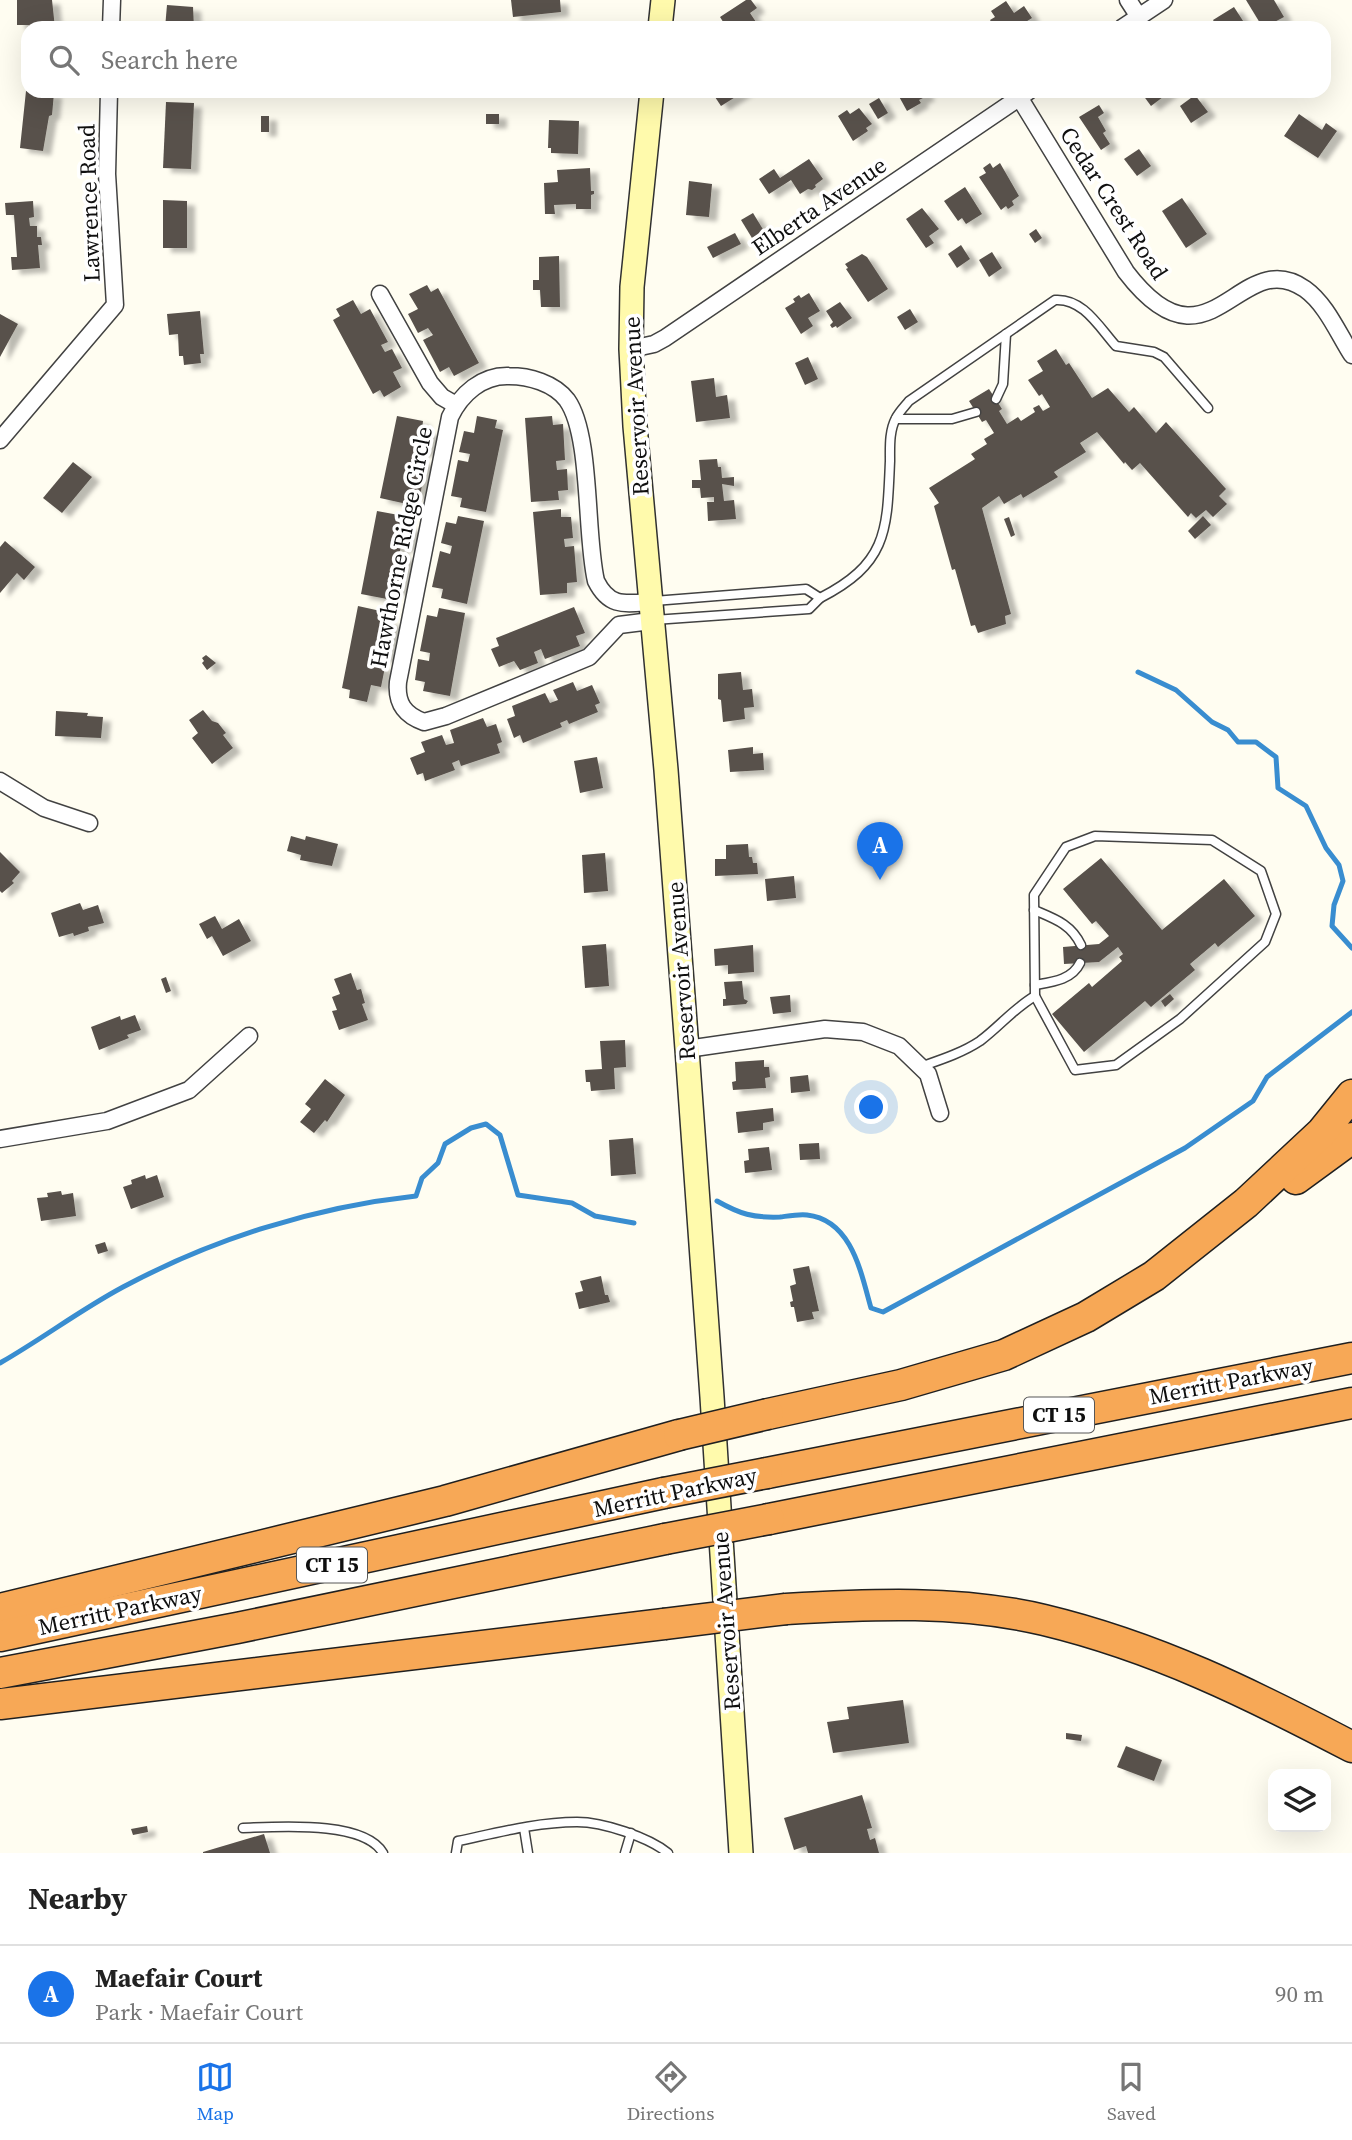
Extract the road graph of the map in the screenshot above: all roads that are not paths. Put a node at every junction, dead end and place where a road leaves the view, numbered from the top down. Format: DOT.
graph roads {
  1 [pos="112,0"];
  2 [pos="663,0"];
  3 [pos="1128,0"];
  4 [pos="1164,0"];
  5 [pos="1139,17"];
  6 [pos="111,21"];
  7 [pos="661,21"];
  8 [pos="1133,21"];
  9 [pos="109,98"];
  10 [pos="651,98"];
  11 [pos="1018,98"];
  12 [pos="1026,98"];
  13 [pos="380,294"];
  14 [pos="1006,334"];
  15 [pos="631,349"];
  16 [pos="1352,355"];
  17 [pos="996,399"];
  18 [pos="456,405"];
  19 [pos="1209,408"];
  20 [pos="976,412"];
  21 [pos="896,419"];
  22 [pos="0,440"];
  23 [pos="820,598"];
  24 [pos="650,611"];
  25 [pos="0,781"];
  26 [pos="89,822"];
  27 [pos="1034,910"];
  28 [pos="1081,945"];
  29 [pos="1080,963"];
  30 [pos="1035,985"];
  31 [pos="1035,996"];
  32 [pos="249,1036"];
  33 [pos="687,1049"];
  34 [pos="920,1067"];
  35 [pos="1352,1095"];
  36 [pos="940,1112"];
  37 [pos="1352,1138"];
  38 [pos="0,1139"];
  39 [pos="1154,1276"];
  40 [pos="1352,1358"];
  41 [pos="1352,1403"];
  42 [pos="0,1609"];
  43 [pos="0,1636"];
  44 [pos="0,1673"];
  45 [pos="0,1704"];
  46 [pos="1352,1747"];
  47 [pos="243,1828"];
  48 [pos="524,1828"];
  49 [pos="631,1833"];
  50 [pos="383,1853"];
  51 [pos="456,1853"];
  52 [pos="528,1853"];
  53 [pos="625,1853"];
  54 [pos="668,1853"];
  55 [pos="741,1853"];
  1 -- 6 [label="street"];
  2 -- 7 [label="main road"];
  3 -- 5 [label="street"];
  4 -- 5 [label="street"];
  5 -- 8 [label="street"];
  9 -- 22 [label="street, Lawrence Road"];
  10 -- 15 [label="main road, Reservoir Avenue"];
  11 -- 15 [label="street, Elberta Avenue"];
  12 -- 16 [label="street, Cedar Crest Road"];
  13 -- 18 [label="street"];
  14 -- 17 [label="lane"];
  14 -- 19 [label="lane"];
  14 -- 21 [label="lane"];
  15 -- 24 [label="main road, Reservoir Avenue"];
  18 -- 24 [label="street, Hawthorne Ridge Circle"];
  18 -- 24 [label="street, Hawthorne Ridge Circle"];
  20 -- 21 [label="lane"];
  21 -- 23 [label="lane"];
  23 -- 24 [label="lane"];
  23 -- 24 [label="lane"];
  24 -- 33 [label="main road, Reservoir Avenue"];
  25 -- 26 [label="street"];
  27 -- 28 [label="lane"];
  27 -- 30 [label="lane"];
  27 -- 31 [label="lane"];
  29 -- 30 [label="lane"];
  30 -- 31 [label="lane"];
  31 -- 34 [label="lane"];
  32 -- 38 [label="street"];
  33 -- 34 [label="street"];
  33 -- 55 [label="main road, Reservoir Avenue"];
  34 -- 36 [label="street"];
  35 -- 39 [label="highway"];
  37 -- 39 [label="highway"];
  39 -- 42 [label="highway, bridge"];
  40 -- 43 [label="highway, Merritt Parkway / CT 15, bridge"];
  41 -- 44 [label="highway, Merritt Parkway / CT 15, bridge"];
  45 -- 46 [label="highway, bridge"];
  47 -- 50 [label="lane"];
  48 -- 49 [label="lane"];
  48 -- 51 [label="lane"];
  48 -- 52 [label="lane"];
  49 -- 53 [label="lane"];
  49 -- 54 [label="lane"];
}
